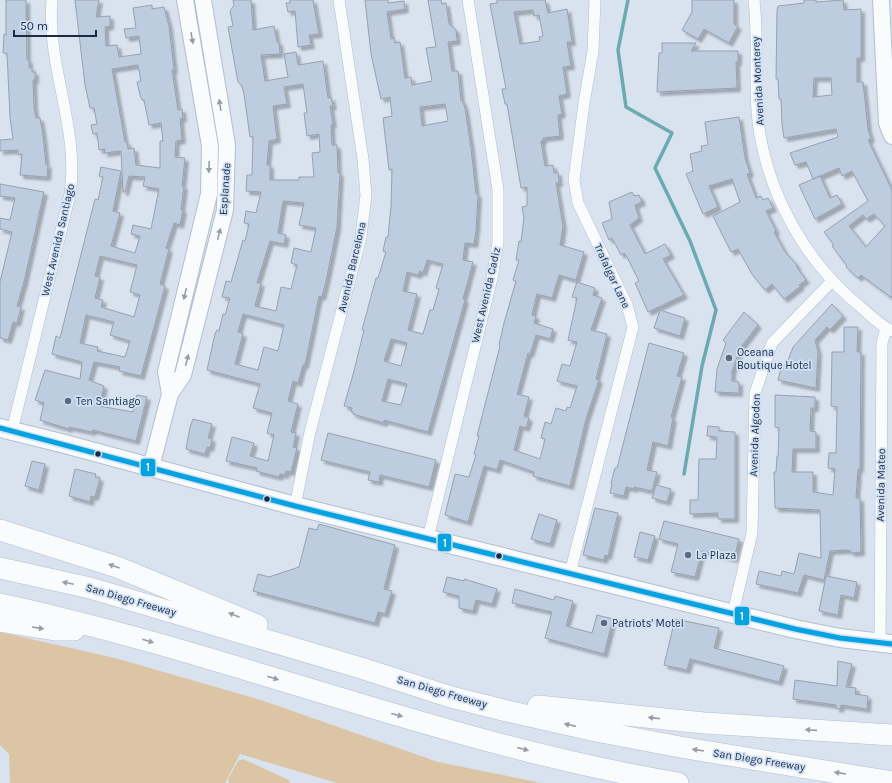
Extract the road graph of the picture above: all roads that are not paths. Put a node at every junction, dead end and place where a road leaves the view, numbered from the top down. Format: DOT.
graph roads {
  1 [pos="52,0"];
  2 [pos="185,0"];
  3 [pos="203,0"];
  4 [pos="339,0"];
  5 [pos="468,0"];
  6 [pos="595,0"];
  7 [pos="754,0"];
  8 [pos="881,0"];
  9 [pos="892,136"];
  10 [pos="227,145"];
  11 [pos="210,146"];
  12 [pos="832,281"];
  13 [pos="889,330"];
  14 [pos="170,394"];
  15 [pos="6,429"];
  16 [pos="151,467"];
  17 [pos="295,506"];
  18 [pos="0,530"];
  19 [pos="428,538"];
  20 [pos="0,568"];
  21 [pos="570,573"];
  22 [pos="0,604"];
  23 [pos="733,612"];
  24 [pos="0,621"];
  25 [pos="110,631"];
  26 [pos="886,643"];
  27 [pos="361,668"];
  28 [pos="451,697"];
  29 [pos="892,735"];
  30 [pos="624,774"];
  31 [pos="892,782"];
  32 [pos="655,783"];
  33 [pos="678,783"];
  1 -- 15 [label="street, West Avenida Santiago"];
  2 -- 11 [label="street, Esplanade, one-way"];
  10 -- 3 [label="street, Esplanade, one-way"];
  4 -- 17 [label="street, Avenida Barcelona"];
  5 -- 19 [label="street, West Avenida Cadiz"];
  6 -- 21 [label="street, Trafalgar Lane"];
  7 -- 12 [label="street, Avenida Monterey"];
  8 -- 9 [label="street"];
  10 -- 11 [label="street"];
  14 -- 10 [label="street, Esplanade, one-way"];
  11 -- 14 [label="street, Esplanade, one-way"];
  12 -- 13 [label="street, Avenida Monterey"];
  12 -- 23 [label="street, Avenida Algodon"];
  13 -- 26 [label="street, Avenida Mateo"];
  14 -- 16 [label="street, Esplanade"];
  15 -- 16 [label="main road"];
  16 -- 17 [label="main road"];
  17 -- 19 [label="main road"];
  27 -- 18 [label="highway, one-way"];
  19 -- 21 [label="main road"];
  27 -- 20 [label="highway, San Diego Freeway, one-way"];
  21 -- 23 [label="main road"];
  22 -- 25 [label="highway"];
  23 -- 26 [label="main road"];
  24 -- 25 [label="highway, one-way"];
  25 -- 30 [label="highway, one-way"];
  27 -- 28 [label="highway, San Diego Freeway"];
  29 -- 28 [label="highway, one-way"];
  31 -- 28 [label="highway, San Diego Freeway, one-way"];
  30 -- 32 [label="highway"];
  30 -- 33 [label="highway"];
}
